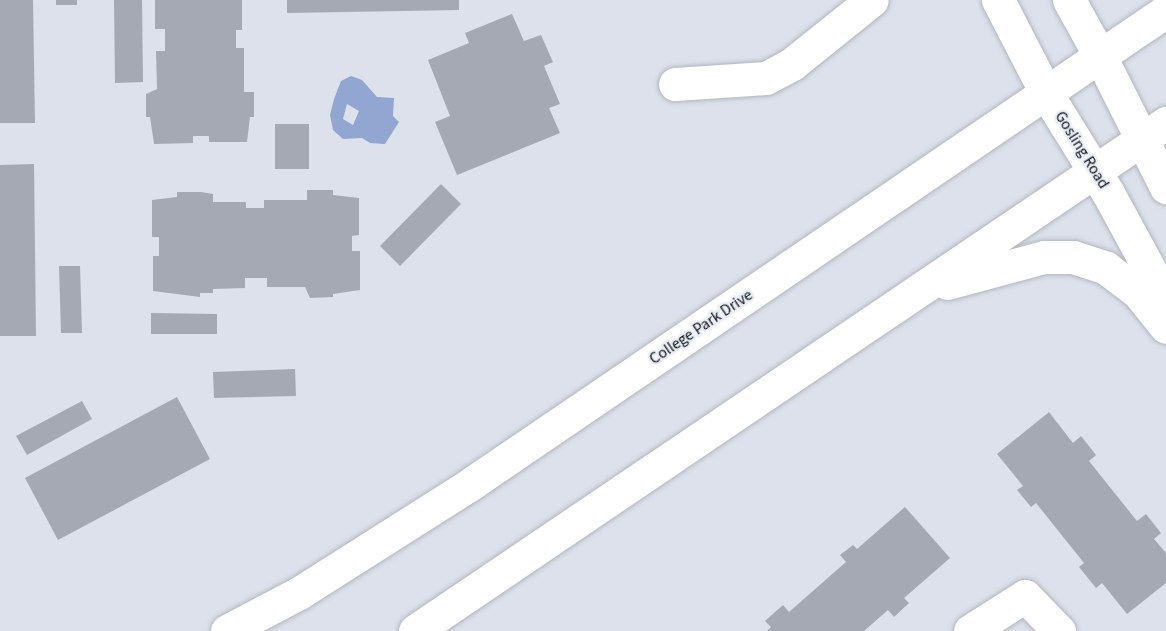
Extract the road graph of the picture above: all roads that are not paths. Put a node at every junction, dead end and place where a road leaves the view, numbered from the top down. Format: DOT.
graph roads {
  1 [pos="872,0"];
  2 [pos="998,0"];
  3 [pos="1069,0"];
  4 [pos="1166,11"];
  5 [pos="1100,56"];
  6 [pos="675,84"];
  7 [pos="1046,93"];
  8 [pos="1154,131"];
  9 [pos="1095,171"];
  10 [pos="1166,187"];
  11 [pos="917,292"];
  12 [pos="1166,300"];
  13 [pos="1166,327"];
  14 [pos="227,631"];
  15 [pos="415,631"];
  16 [pos="970,631"];
  17 [pos="1059,631"];
  1 -- 6 [label="main road"];
  2 -- 7 [label="main road, Gosling Road"];
  3 -- 5 [label="main road"];
  4 -- 5 [label="main road, College Park Drive"];
  5 -- 7 [label="main road, College Park Drive"];
  5 -- 8 [label="main road"];
  7 -- 9 [label="main road, Gosling Road"];
  7 -- 14 [label="main road, College Park Drive"];
  8 -- 9 [label="main road"];
  8 -- 10 [label="main road"];
  9 -- 11 [label="main road"];
  9 -- 12 [label="main road, Gosling Road"];
  11 -- 13 [label="main road"];
  11 -- 15 [label="main road"];
  16 -- 17 [label="main road"];
}
